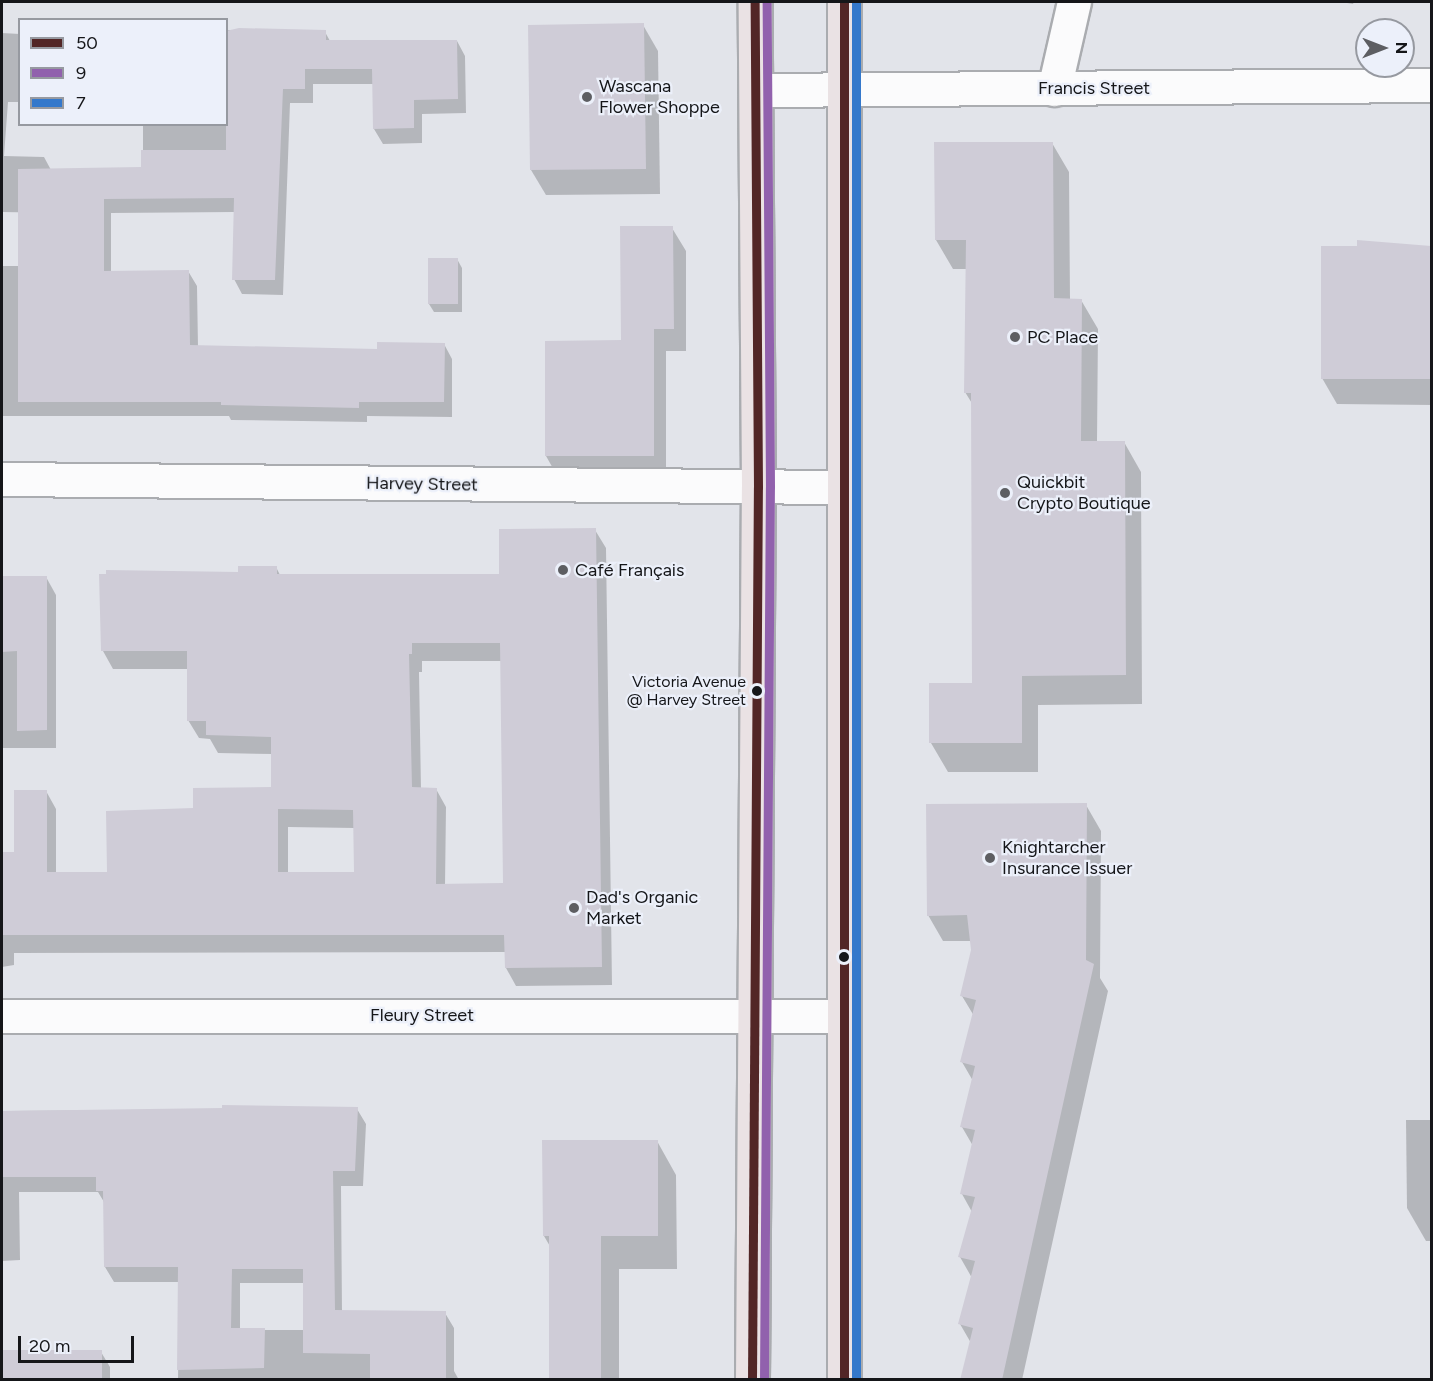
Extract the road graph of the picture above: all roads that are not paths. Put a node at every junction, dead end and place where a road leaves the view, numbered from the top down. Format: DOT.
graph roads {
  1 [pos="755,2"];
  2 [pos="844,2"];
  3 [pos="1074,2"];
  4 [pos="1431,86"];
  5 [pos="1054,89"];
  6 [pos="756,90"];
  7 [pos="844,90"];
  8 [pos="2,479"];
  9 [pos="758,487"];
  10 [pos="842,487"];
  11 [pos="2,1016"];
  12 [pos="754,1016"];
  13 [pos="842,1016"];
  14 [pos="752,1380"];
  15 [pos="844,1380"];
  1 -- 6 [label="main road"];
  2 -- 7 [label="main road"];
  3 -- 5 [label="street"];
  4 -- 5 [label="street, Francis Street"];
  5 -- 7 [label="street, Francis Street"];
  6 -- 7 [label="street, Francis Street"];
  6 -- 9 [label="main road"];
  7 -- 10 [label="main road"];
  8 -- 9 [label="street, Harvey Street"];
  9 -- 10 [label="street, Harvey Street"];
  9 -- 12 [label="main road"];
  10 -- 13 [label="main road"];
  11 -- 12 [label="street, Fleury Street"];
  12 -- 13 [label="street, Fleury Street"];
  12 -- 14 [label="main road"];
  13 -- 15 [label="main road"];
}
